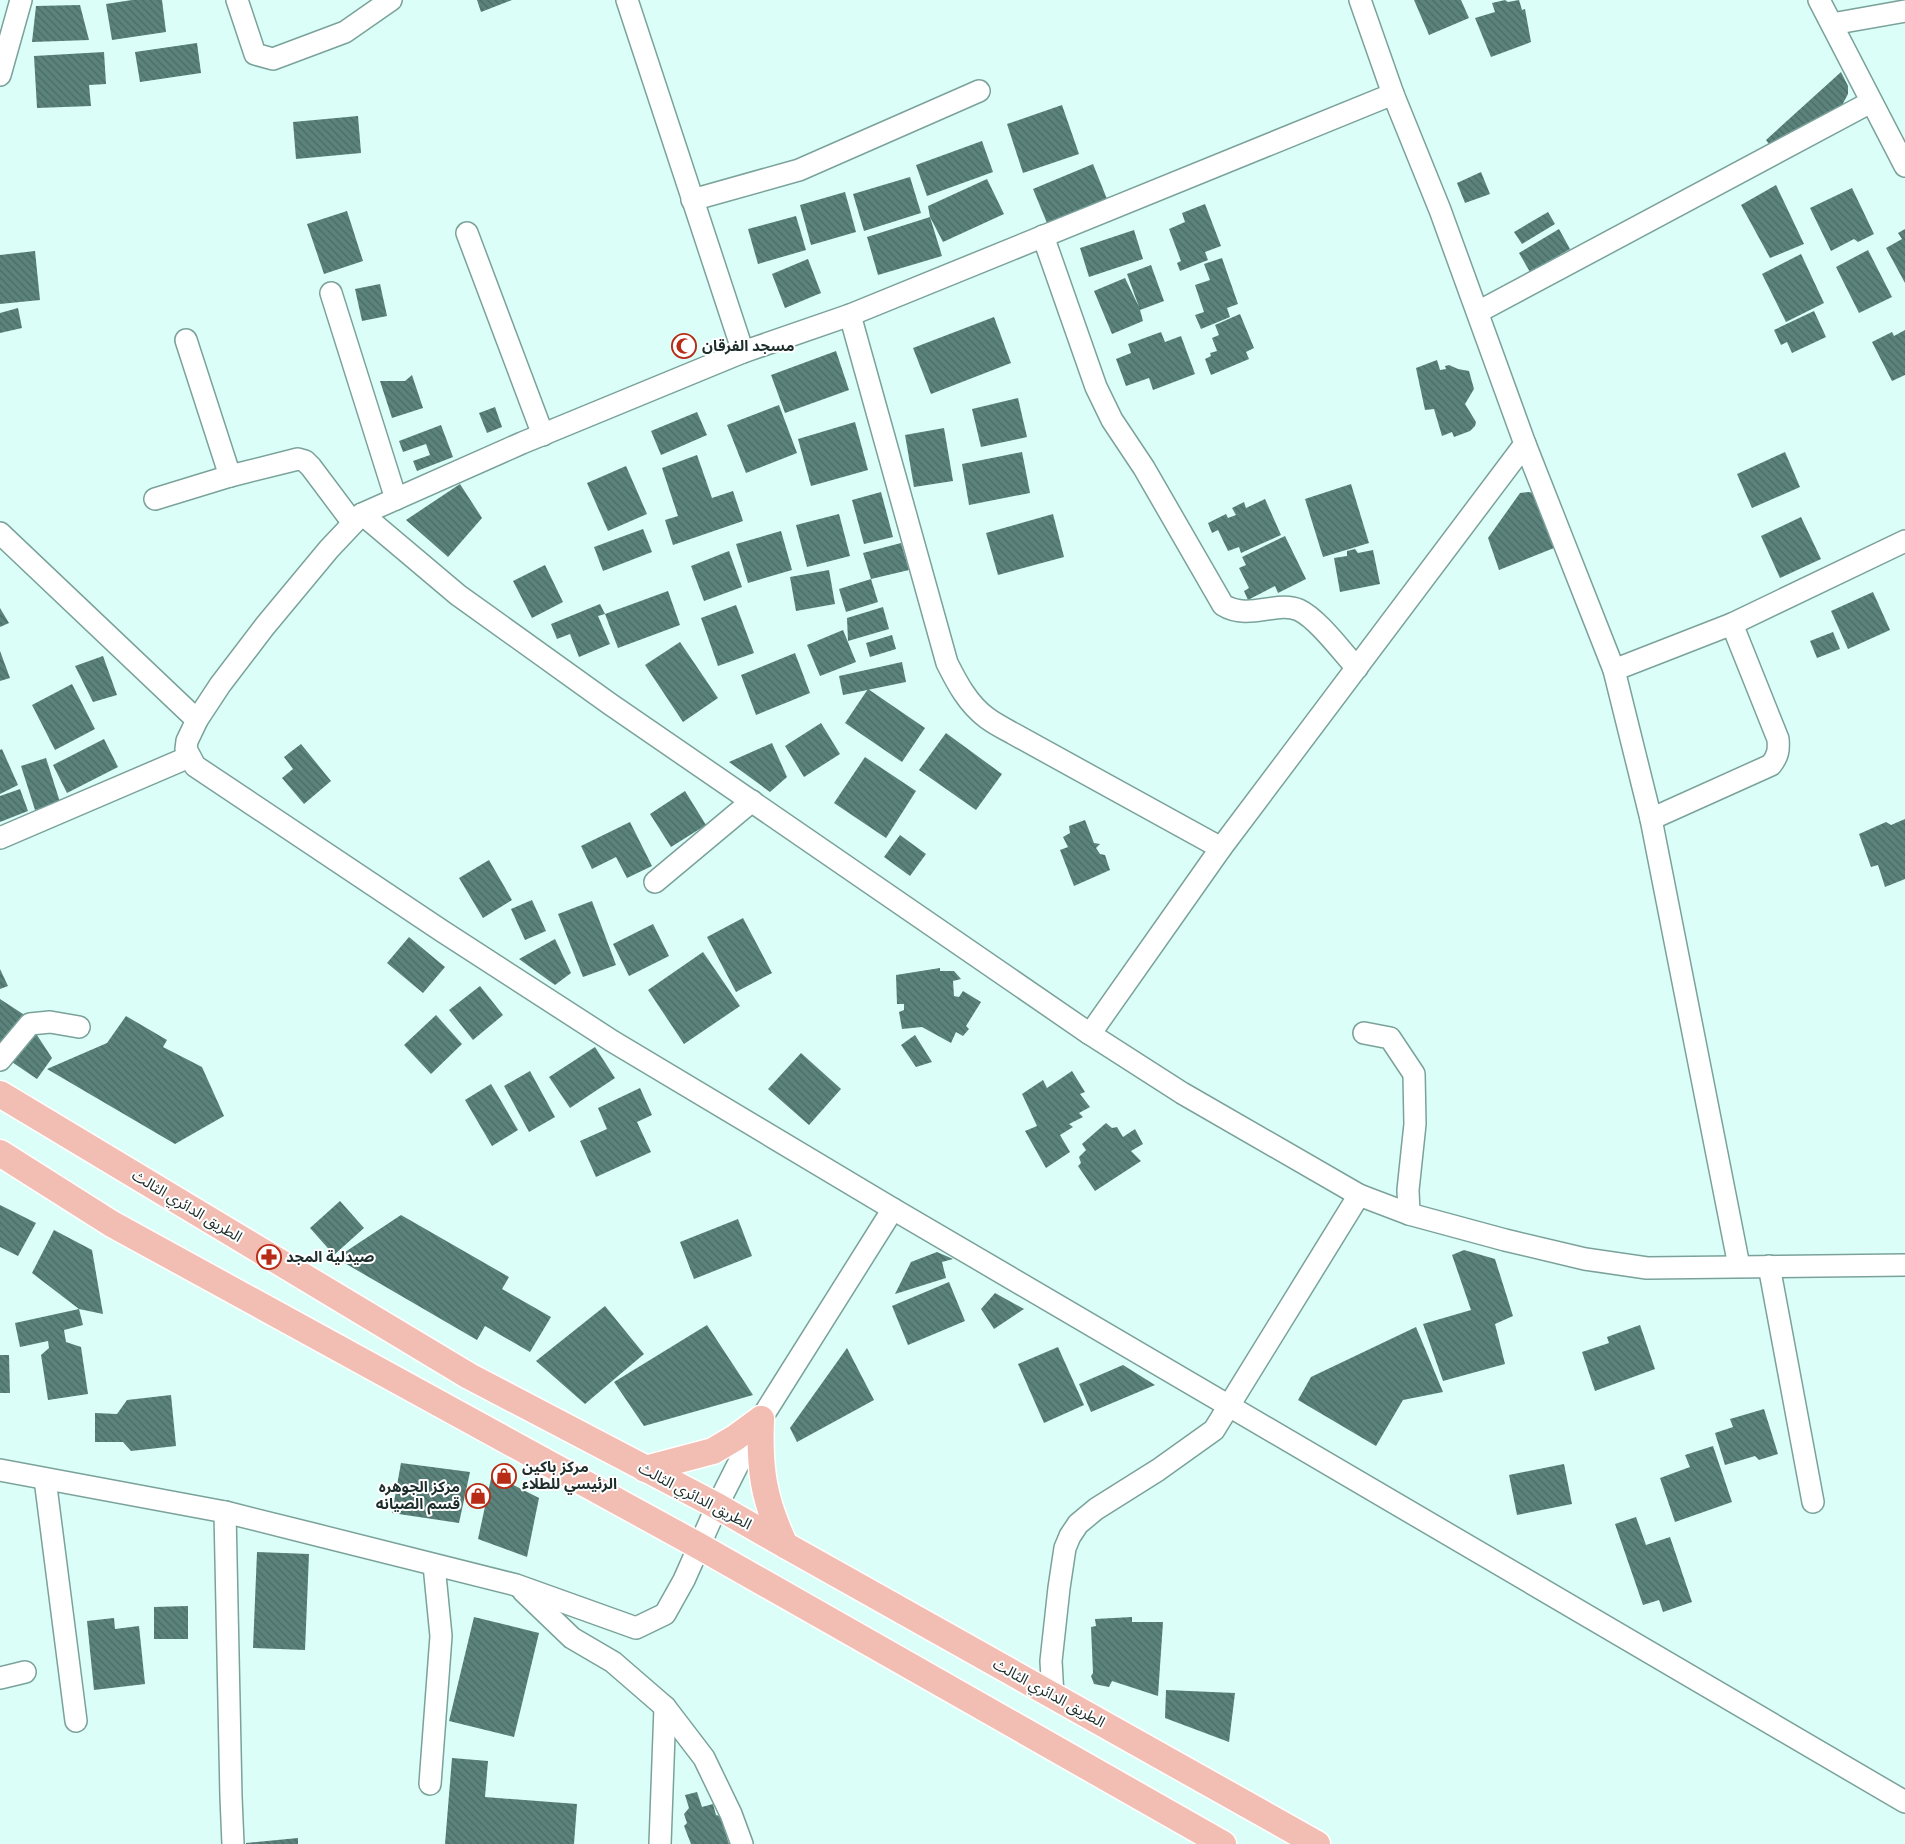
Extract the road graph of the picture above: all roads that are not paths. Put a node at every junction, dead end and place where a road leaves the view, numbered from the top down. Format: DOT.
graph roads {
  1 [pos="237,0"];
  2 [pos="392,0"];
  3 [pos="627,0"];
  4 [pos="1360,0"];
  5 [pos="1819,0"];
  6 [pos="13,6"];
  7 [pos="1905,11"];
  8 [pos="1832,24"];
  9 [pos="0,75"];
  10 [pos="980,91"];
  11 [pos="1393,94"];
  12 [pos="1872,102"];
  13 [pos="1905,166"];
  14 [pos="692,200"];
  15 [pos="467,233"];
  16 [pos="1043,236"];
  17 [pos="331,293"];
  18 [pos="1478,312"];
  19 [pos="850,315"];
  20 [pos="186,340"];
  21 [pos="743,352"];
  22 [pos="543,435"];
  23 [pos="1525,444"];
  24 [pos="230,476"];
  25 [pos="155,499"];
  26 [pos="396,499"];
  27 [pos="358,519"];
  28 [pos="0,533"];
  29 [pos="1905,541"];
  30 [pos="1732,624"];
  31 [pos="1356,668"];
  32 [pos="1614,670"];
  33 [pos="197,720"];
  34 [pos="189,757"];
  35 [pos="752,801"];
  36 [pos="1651,819"];
  37 [pos="0,838"];
  38 [pos="1221,848"];
  39 [pos="655,882"];
  40 [pos="79,1027"];
  41 [pos="1364,1033"];
  42 [pos="1090,1034"];
  43 [pos="0,1060"];
  44 [pos="0,1094"];
  45 [pos="0,1153"];
  46 [pos="1359,1196"];
  47 [pos="893,1209"];
  48 [pos="1409,1214"];
  49 [pos="1905,1265"];
  50 [pos="1740,1266"];
  51 [pos="1769,1266"];
  52 [pos="1230,1406"];
  53 [pos="761,1418"];
  54 [pos="645,1469"];
  55 [pos="0,1470"];
  56 [pos="45,1479"];
  57 [pos="1813,1502"];
  58 [pos="717,1506"];
  59 [pos="224,1512"];
  60 [pos="785,1545"];
  61 [pos="699,1546"];
  62 [pos="434,1564"];
  63 [pos="516,1585"];
  64 [pos="24,1672"];
  65 [pos="0,1678"];
  66 [pos="1053,1696"];
  67 [pos="665,1707"];
  68 [pos="76,1722"];
  69 [pos="430,1784"];
  70 [pos="1905,1802"];
  71 [pos="233,1844"];
  72 [pos="660,1844"];
  73 [pos="742,1844"];
  74 [pos="1224,1844"];
  75 [pos="1317,1844"];
  1 -- 2 [label="street"];
  3 -- 14 [label="street"];
  4 -- 11 [label="street"];
  5 -- 8 [label="street"];
  6 -- 9 [label="street"];
  7 -- 8 [label="street"];
  8 -- 12 [label="street"];
  10 -- 14 [label="street"];
  11 -- 16 [label="street"];
  11 -- 18 [label="street"];
  12 -- 13 [label="street"];
  12 -- 18 [label="street"];
  14 -- 21 [label="street"];
  15 -- 22 [label="street"];
  16 -- 19 [label="street"];
  16 -- 31 [label="street"];
  17 -- 26 [label="street"];
  18 -- 23 [label="street"];
  19 -- 21 [label="street"];
  19 -- 38 [label="street"];
  20 -- 24 [label="street"];
  21 -- 22 [label="street"];
  22 -- 26 [label="street"];
  23 -- 31 [label="street"];
  23 -- 32 [label="street"];
  24 -- 25 [label="street"];
  24 -- 27 [label="street"];
  26 -- 27 [label="street"];
  27 -- 33 [label="street"];
  27 -- 35 [label="street"];
  28 -- 33 [label="street"];
  29 -- 30 [label="street"];
  30 -- 32 [label="street"];
  30 -- 36 [label="street"];
  31 -- 38 [label="street"];
  32 -- 36 [label="street"];
  33 -- 34 [label="street"];
  34 -- 37 [label="street"];
  34 -- 47 [label="street"];
  35 -- 39 [label="street"];
  35 -- 42 [label="street"];
  36 -- 50 [label="street"];
  38 -- 42 [label="street"];
  40 -- 43 [label="street"];
  41 -- 48 [label="street"];
  42 -- 46 [label="street"];
  44 -- 54 [label="main road, الطريق الدائري الثالث"];
  45 -- 61 [label="main road"];
  46 -- 48 [label="street"];
  46 -- 52 [label="street"];
  47 -- 52 [label="street"];
  47 -- 53 [label="street"];
  48 -- 50 [label="street"];
  49 -- 51 [label="street"];
  50 -- 51 [label="street"];
  51 -- 57 [label="street"];
  52 -- 66 [label="street"];
  52 -- 70 [label="street"];
  53 -- 54 [label="main road"];
  53 -- 58 [label="street"];
  53 -- 60 [label="main road"];
  54 -- 58 [label="main road, الطريق الدائري الثالث"];
  55 -- 56 [label="street"];
  56 -- 59 [label="street"];
  56 -- 68 [label="street"];
  58 -- 60 [label="main road, الطريق الدائري الثالث"];
  58 -- 61 [label="street"];
  59 -- 62 [label="street"];
  59 -- 71 [label="street"];
  60 -- 66 [label="main road, الطريق الدائري الثالث"];
  61 -- 63 [label="street"];
  61 -- 74 [label="main road"];
  62 -- 63 [label="street"];
  62 -- 69 [label="street"];
  63 -- 67 [label="street"];
  64 -- 65 [label="street"];
  66 -- 75 [label="main road, الطريق الدائري الثالث"];
  67 -- 72 [label="street"];
  67 -- 73 [label="street"];
}
